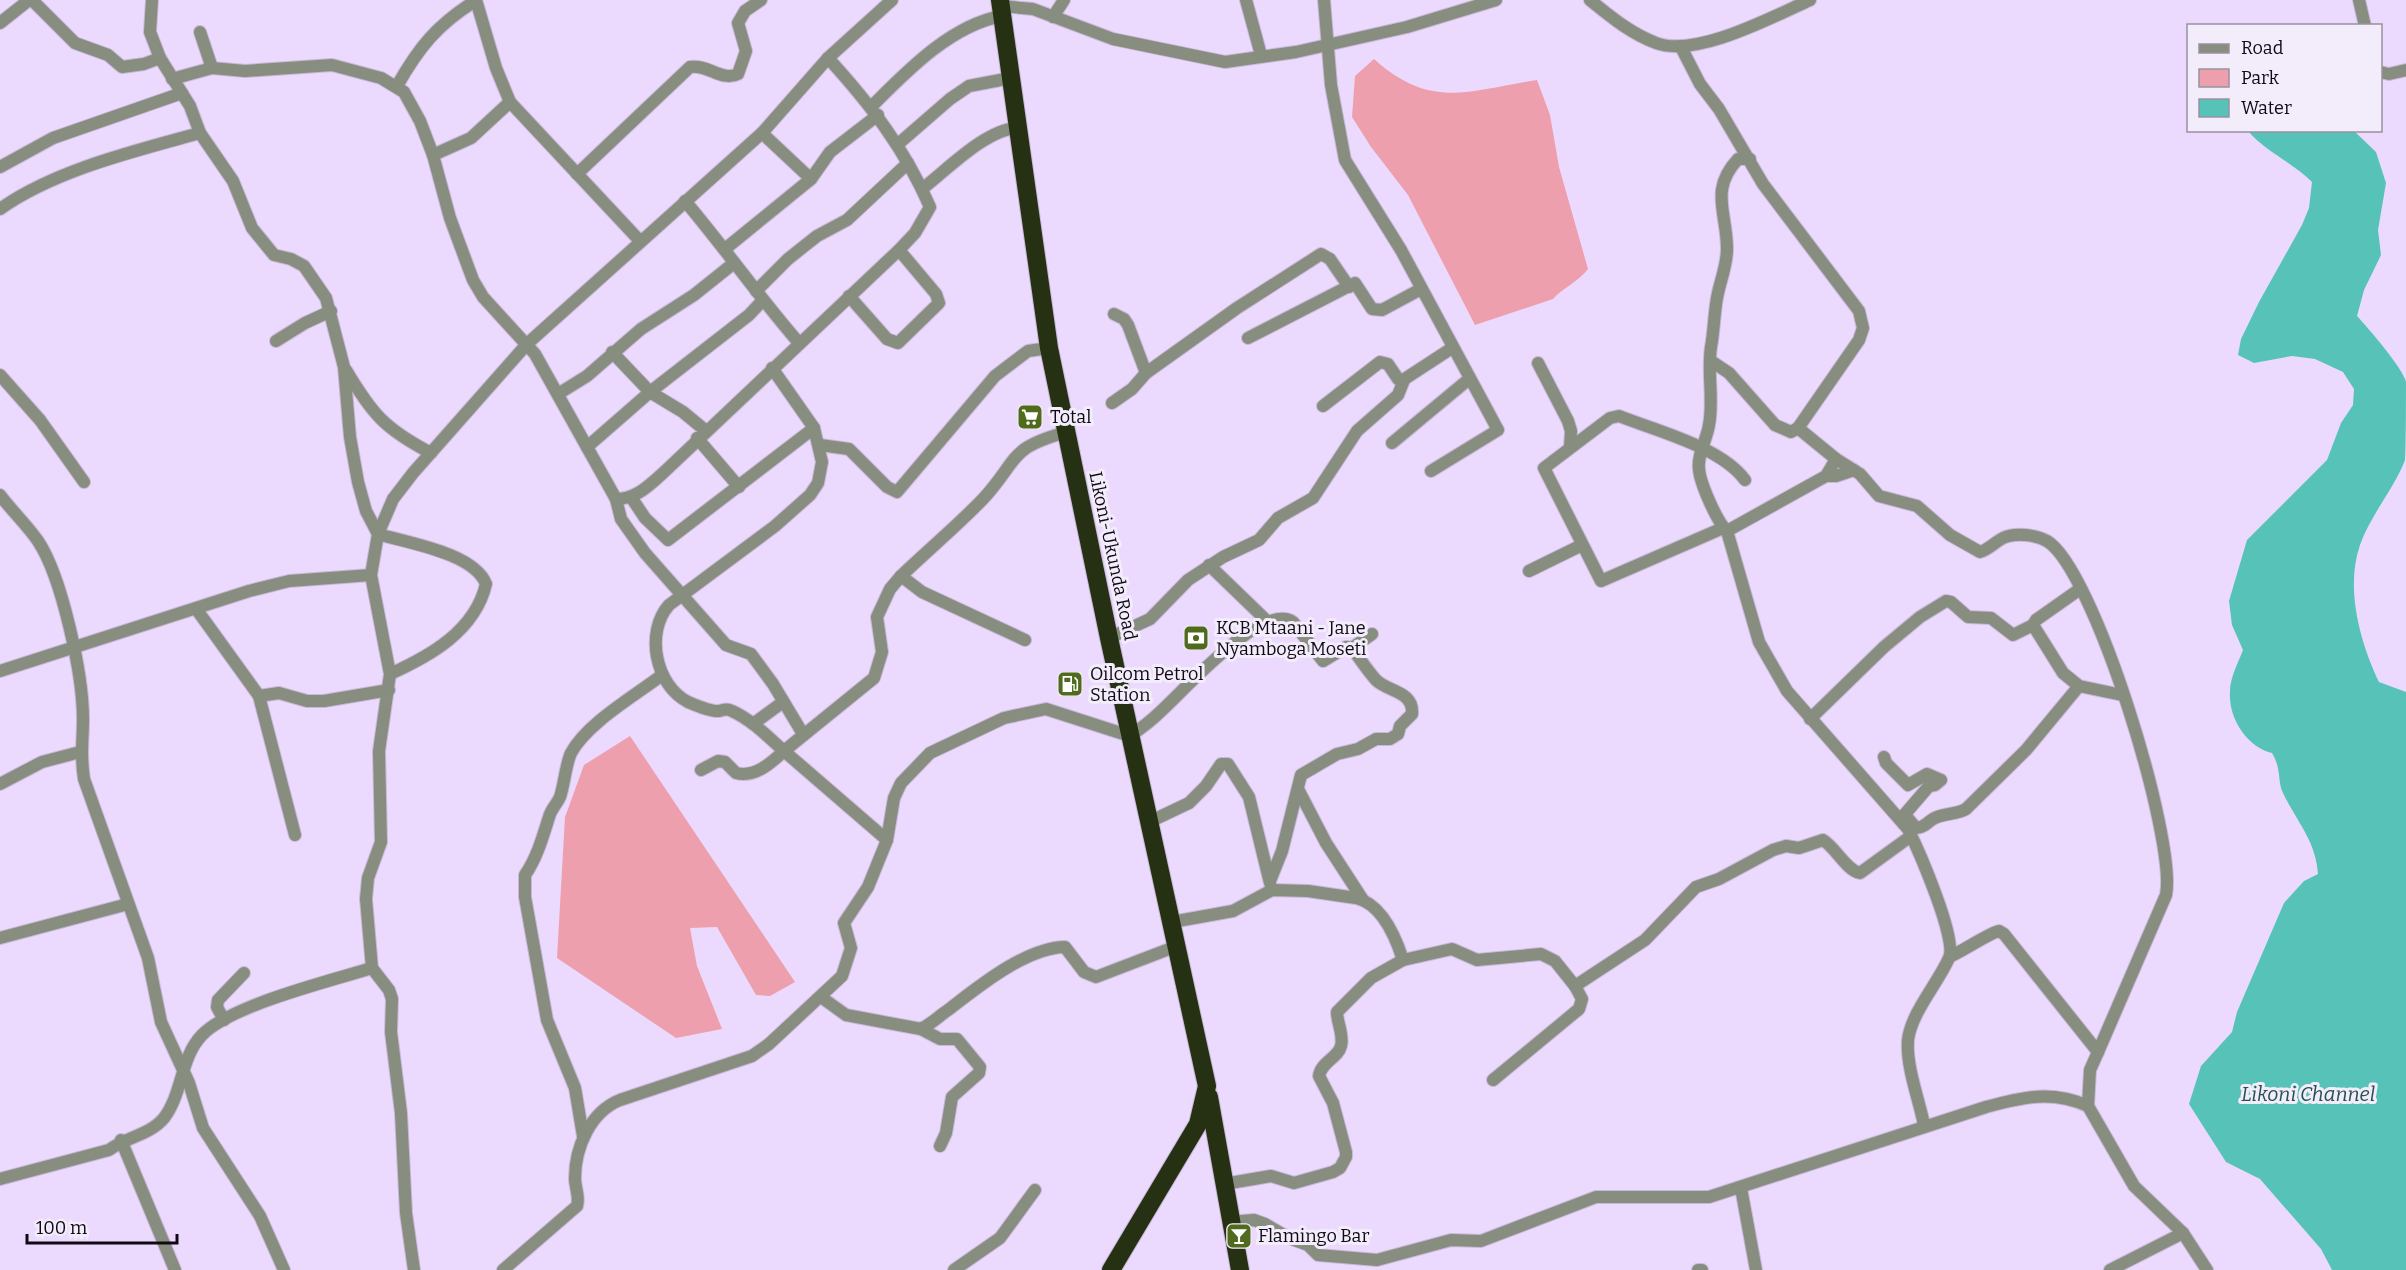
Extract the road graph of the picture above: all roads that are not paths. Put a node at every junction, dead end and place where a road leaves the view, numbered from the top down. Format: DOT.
graph roads {
  1 [pos="30,0"];
  2 [pos="152,0"];
  3 [pos="761,0"];
  4 [pos="1064,0"];
  5 [pos="1246,0"];
  6 [pos="1324,0"];
  7 [pos="1496,0"];
  8 [pos="1590,0"];
  9 [pos="1810,0"];
  10 [pos="2359,0"];
  11 [pos="475,1"];
  12 [pos="889,1"];
  13 [pos="1001,7"];
  14 [pos="1053,17"];
  15 [pos="0,23"];
  16 [pos="2365,24"];
  17 [pos="200,32"];
  18 [pos="1328,43"];
  19 [pos="1681,47"];
  20 [pos="1262,55"];
  21 [pos="828,57"];
  22 [pos="160,58"];
  23 [pos="213,68"];
  24 [pos="2406,70"];
  25 [pos="2382,72"];
  26 [pos="1011,78"];
  27 [pos="172,79"];
  28 [pos="397,86"];
  29 [pos="182,93"];
  30 [pos="510,102"];
  31 [pos="875,110"];
  32 [pos="1018,128"];
  33 [pos="200,133"];
  34 [pos="762,133"];
  35 [pos="897,145"];
  36 [pos="433,155"];
  37 [pos="1750,159"];
  38 [pos="908,164"];
  39 [pos="0,167"];
  40 [pos="577,174"];
  41 [pos="811,178"];
  42 [pos="922,189"];
  43 [pos="684,201"];
  44 [pos="0,209"];
  45 [pos="640,241"];
  46 [pos="725,249"];
  47 [pos="899,250"];
  48 [pos="734,263"];
  49 [pos="1349,287"];
  50 [pos="1421,290"];
  51 [pos="759,296"];
  52 [pos="849,296"];
  53 [pos="331,311"];
  54 [pos="1114,314"];
  55 [pos="1248,338"];
  56 [pos="276,341"];
  57 [pos="799,343"];
  58 [pos="527,344"];
  59 [pos="1049,348"];
  60 [pos="1452,348"];
  61 [pos="612,352"];
  62 [pos="1711,361"];
  63 [pos="1538,363"];
  64 [pos="344,367"];
  65 [pos="772,368"];
  66 [pos="1146,373"];
  67 [pos="0,375"];
  68 [pos="1469,379"];
  69 [pos="1404,380"];
  70 [pos="650,392"];
  71 [pos="558,394"];
  72 [pos="1112,403"];
  73 [pos="1323,406"];
  74 [pos="814,428"];
  75 [pos="1798,428"];
  76 [pos="1067,432"];
  77 [pos="702,434"];
  78 [pos="1392,442"];
  79 [pos="820,445"];
  80 [pos="587,447"];
  81 [pos="1570,447"];
  82 [pos="1703,448"];
  83 [pos="431,453"];
  84 [pos="1836,459"];
  85 [pos="1854,470"];
  86 [pos="1431,471"];
  87 [pos="1826,476"];
  88 [pos="1745,480"];
  89 [pos="84,482"];
  90 [pos="739,487"];
  91 [pos="0,495"];
  92 [pos="632,497"];
  93 [pos="616,499"];
  94 [pos="1725,530"];
  95 [pos="378,534"];
  96 [pos="1582,545"];
  97 [pos="1209,565"];
  98 [pos="1529,571"];
  99 [pos="371,575"];
  100 [pos="901,576"];
  101 [pos="2080,589"];
  102 [pos="681,594"];
  103 [pos="197,610"];
  104 [pos="1267,621"];
  105 [pos="2033,625"];
  106 [pos="1372,634"];
  107 [pos="1108,638"];
  108 [pos="1025,640"];
  109 [pos="73,648"];
  110 [pos="1352,648"];
  111 [pos="0,671"];
  112 [pos="390,674"];
  113 [pos="662,675"];
  114 [pos="2079,686"];
  115 [pos="389,690"];
  116 [pos="2122,695"];
  117 [pos="259,696"];
  118 [pos="783,702"];
  119 [pos="1810,719"];
  120 [pos="753,724"];
  121 [pos="803,734"];
  122 [pos="1130,736"];
  123 [pos="784,751"];
  124 [pos="80,752"];
  125 [pos="1884,757"];
  126 [pos="701,770"];
  127 [pos="0,784"];
  128 [pos="1298,789"];
  129 [pos="1904,819"];
  130 [pos="1149,822"];
  131 [pos="295,835"];
  132 [pos="1911,836"];
  133 [pos="887,840"];
  134 [pos="1271,885"];
  135 [pos="1363,900"];
  136 [pos="128,904"];
  137 [pos="1172,922"];
  138 [pos="0,938"];
  139 [pos="1177,946"];
  140 [pos="1951,956"];
  141 [pos="1403,960"];
  142 [pos="372,968"];
  143 [pos="244,973"];
  144 [pos="1575,986"];
  145 [pos="821,997"];
  146 [pos="225,1020"];
  147 [pos="921,1029"];
  148 [pos="2098,1052"];
  149 [pos="183,1070"];
  150 [pos="1493,1080"];
  151 [pos="1207,1086"];
  152 [pos="2088,1106"];
  153 [pos="1924,1125"];
  154 [pos="583,1136"];
  155 [pos="121,1140"];
  156 [pos="940,1146"];
  157 [pos="1186,1146"];
  158 [pos="1218,1146"];
  159 [pos="0,1179"];
  160 [pos="1224,1184"];
  161 [pos="1742,1188"];
  162 [pos="1035,1190"];
  163 [pos="1230,1222"];
  164 [pos="2183,1233"];
  165 [pos="176,1270"];
  166 [pos="284,1270"];
  167 [pos="414,1270"];
  168 [pos="503,1270"];
  169 [pos="954,1270"];
  170 [pos="1111,1270"];
  171 [pos="1240,1270"];
  172 [pos="1756,1270"];
  173 [pos="2110,1270"];
  174 [pos="2206,1270"];
  1 -- 15 [label="street"];
  1 -- 22 [label="street"];
  2 -- 22 [label="street"];
  3 -- 40 [label="street"];
  4 -- 14 [label="street"];
  5 -- 20 [label="street"];
  6 -- 18 [label="street"];
  7 -- 18 [label="street"];
  8 -- 19 [label="street"];
  9 -- 19 [label="street"];
  10 -- 16 [label="street"];
  11 -- 28 [label="street"];
  11 -- 30 [label="street"];
  12 -- 21 [label="street"];
  13 -- 14 [label="street"];
  13 -- 26 [label="highway, Likoni-Ukunda Road"];
  13 -- 31 [label="street"];
  14 -- 20 [label="street"];
  17 -- 23 [label="street"];
  18 -- 20 [label="street"];
  18 -- 50 [label="street"];
  19 -- 37 [label="street"];
  21 -- 31 [label="street"];
  21 -- 34 [label="street"];
  22 -- 27 [label="street"];
  23 -- 27 [label="street"];
  23 -- 28 [label="street"];
  24 -- 25 [label="street"];
  26 -- 32 [label="highway, Likoni-Ukunda Road"];
  26 -- 35 [label="street"];
  27 -- 29 [label="street"];
  28 -- 36 [label="street"];
  29 -- 33 [label="street"];
  29 -- 39 [label="street"];
  30 -- 36 [label="street"];
  30 -- 40 [label="street"];
  31 -- 35 [label="street"];
  31 -- 41 [label="street"];
  32 -- 42 [label="street"];
  32 -- 59 [label="highway, Likoni-Ukunda Road"];
  33 -- 44 [label="street"];
  33 -- 53 [label="street"];
  34 -- 41 [label="street"];
  34 -- 43 [label="street"];
  35 -- 38 [label="street"];
  36 -- 58 [label="street"];
  37 -- 62 [label="street"];
  37 -- 75 [label="street"];
  38 -- 42 [label="street"];
  38 -- 51 [label="street"];
  40 -- 45 [label="street"];
  41 -- 46 [label="street"];
  42 -- 47 [label="street"];
  43 -- 45 [label="street"];
  43 -- 46 [label="street"];
  45 -- 58 [label="street"];
  46 -- 48 [label="street"];
  47 -- 52 [label="street"];
  47 -- 52 [label="street"];
  48 -- 51 [label="street"];
  48 -- 61 [label="street"];
  49 -- 50 [label="street"];
  49 -- 55 [label="street"];
  49 -- 66 [label="street"];
  50 -- 60 [label="street"];
  51 -- 57 [label="street"];
  51 -- 70 [label="street"];
  52 -- 57 [label="street"];
  53 -- 56 [label="street"];
  53 -- 64 [label="street"];
  54 -- 66 [label="street"];
  57 -- 65 [label="street"];
  58 -- 71 [label="street"];
  58 -- 83 [label="street"];
  59 -- 76 [label="highway, Likoni-Ukunda Road"];
  59 -- 79 [label="street"];
  60 -- 68 [label="street"];
  60 -- 69 [label="street"];
  61 -- 70 [label="street"];
  61 -- 71 [label="street"];
  62 -- 75 [label="street"];
  62 -- 82 [label="street"];
  63 -- 81 [label="street"];
  64 -- 83 [label="street"];
  64 -- 95 [label="street"];
  65 -- 74 [label="street"];
  65 -- 77 [label="street"];
  66 -- 72 [label="street"];
  67 -- 89 [label="street"];
  68 -- 78 [label="street"];
  68 -- 86 [label="street"];
  69 -- 73 [label="street"];
  69 -- 97 [label="street"];
  70 -- 77 [label="street"];
  70 -- 80 [label="street"];
  71 -- 80 [label="street"];
  74 -- 79 [label="street"];
  74 -- 90 [label="street"];
  75 -- 84 [label="street"];
  76 -- 100 [label="street"];
  76 -- 107 [label="highway, Likoni-Ukunda Road"];
  77 -- 90 [label="street"];
  77 -- 92 [label="street"];
  79 -- 102 [label="street"];
  80 -- 93 [label="street"];
  81 -- 82 [label="street"];
  81 -- 96 [label="street"];
  82 -- 88 [label="street"];
  82 -- 94 [label="street"];
  83 -- 95 [label="street"];
  84 -- 85 [label="street"];
  84 -- 87 [label="street"];
  85 -- 87 [label="street"];
  85 -- 101 [label="street"];
  87 -- 94 [label="street"];
  90 -- 92 [label="street"];
  91 -- 109 [label="street"];
  92 -- 93 [label="street"];
  93 -- 102 [label="street"];
  94 -- 96 [label="street"];
  94 -- 119 [label="street"];
  95 -- 99 [label="street"];
  95 -- 112 [label="street"];
  96 -- 98 [label="street"];
  97 -- 104 [label="street"];
  97 -- 107 [label="street"];
  99 -- 103 [label="street"];
  99 -- 112 [label="street"];
  100 -- 108 [label="street"];
  100 -- 121 [label="street"];
  101 -- 105 [label="street"];
  101 -- 116 [label="street"];
  102 -- 113 [label="street"];
  102 -- 118 [label="street"];
  103 -- 109 [label="street"];
  103 -- 117 [label="street"];
  104 -- 110 [label="street"];
  104 -- 122 [label="street"];
  105 -- 114 [label="street"];
  105 -- 119 [label="street"];
  106 -- 110 [label="street"];
  107 -- 122 [label="highway, Likoni-Ukunda Road"];
  109 -- 111 [label="street"];
  109 -- 124 [label="street"];
  110 -- 128 [label="street"];
  112 -- 115 [label="street"];
  113 -- 120 [label="street"];
  113 -- 154 [label="street"];
  114 -- 116 [label="street"];
  114 -- 129 [label="street"];
  115 -- 117 [label="street"];
  115 -- 142 [label="street"];
  116 -- 148 [label="street"];
  117 -- 131 [label="street"];
  118 -- 120 [label="street"];
  118 -- 121 [label="street"];
  119 -- 129 [label="street"];
  120 -- 123 [label="street"];
  121 -- 123 [label="street"];
  122 -- 130 [label="highway, Likoni-Ukunda Road"];
  122 -- 133 [label="street"];
  123 -- 126 [label="street"];
  123 -- 133 [label="street"];
  124 -- 127 [label="street"];
  124 -- 136 [label="street"];
  125 -- 129 [label="street"];
  128 -- 134 [label="street"];
  128 -- 135 [label="street"];
  129 -- 132 [label="street"];
  130 -- 134 [label="street"];
  130 -- 137 [label="highway, Likoni-Ukunda Road"];
  132 -- 140 [label="street"];
  132 -- 144 [label="street"];
  133 -- 145 [label="street"];
  134 -- 135 [label="street"];
  134 -- 137 [label="street"];
  135 -- 141 [label="street"];
  136 -- 138 [label="street"];
  136 -- 149 [label="street"];
  137 -- 139 [label="highway, Likoni-Ukunda Road"];
  139 -- 147 [label="street"];
  139 -- 151 [label="highway, Likoni-Ukunda Road"];
  140 -- 148 [label="street"];
  140 -- 153 [label="street"];
  141 -- 144 [label="street"];
  141 -- 160 [label="street"];
  142 -- 146 [label="street"];
  142 -- 167 [label="street"];
  143 -- 146 [label="street"];
  144 -- 150 [label="street"];
  145 -- 147 [label="street"];
  145 -- 154 [label="street"];
  146 -- 149 [label="street"];
  147 -- 156 [label="street"];
  148 -- 152 [label="street"];
  149 -- 155 [label="street"];
  149 -- 166 [label="street"];
  151 -- 157 [label="highway, Likoni-Ukunda Road"];
  151 -- 158 [label="highway"];
  152 -- 153 [label="street"];
  152 -- 164 [label="street"];
  153 -- 161 [label="street"];
  154 -- 168 [label="street"];
  155 -- 159 [label="street"];
  155 -- 165 [label="street"];
  157 -- 158 [label="highway"];
  157 -- 170 [label="highway, Likoni-Ukunda Road"];
  158 -- 160 [label="highway"];
  160 -- 163 [label="highway"];
  161 -- 163 [label="street"];
  161 -- 172 [label="street"];
  162 -- 169 [label="street"];
  163 -- 171 [label="highway"];
  164 -- 173 [label="street"];
  164 -- 174 [label="street"];
}
